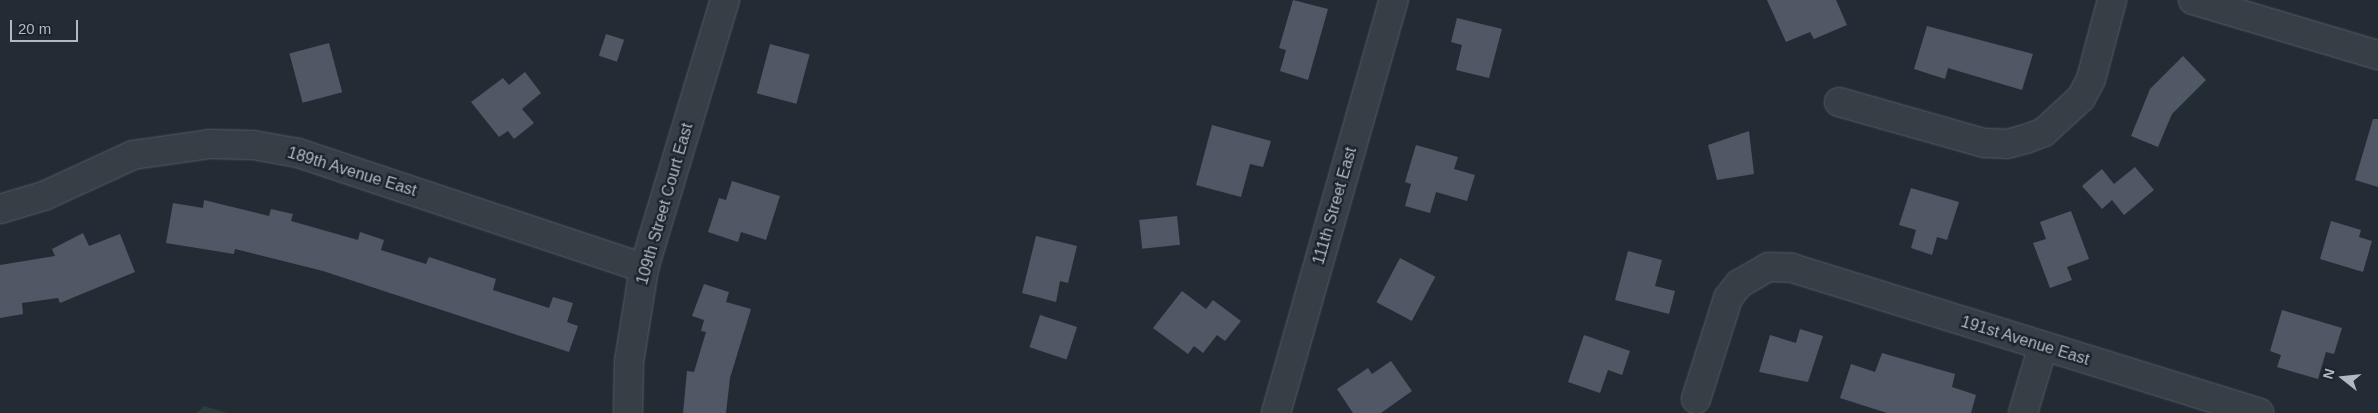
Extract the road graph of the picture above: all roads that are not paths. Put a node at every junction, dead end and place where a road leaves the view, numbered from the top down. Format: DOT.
graph roads {
  1 [pos="725,0"];
  2 [pos="1394,0"];
  3 [pos="2192,0"];
  4 [pos="2110,11"];
  5 [pos="2378,55"];
  6 [pos="1839,102"];
  7 [pos="0,209"];
  8 [pos="644,268"];
  9 [pos="2043,346"];
  10 [pos="1696,399"];
  11 [pos="628,413"];
  12 [pos="1276,413"];
  13 [pos="2023,413"];
  14 [pos="2259,413"];
  1 -- 8 [label="street, 109th Street Court East"];
  2 -- 12 [label="street, 111th Street East"];
  3 -- 5 [label="street"];
  4 -- 6 [label="street"];
  7 -- 8 [label="street, 189th Avenue East"];
  8 -- 11 [label="street, 109th Street Court East"];
  9 -- 10 [label="street, 191st Avenue East"];
  9 -- 13 [label="street"];
  9 -- 14 [label="street, 191st Avenue East"];
}
